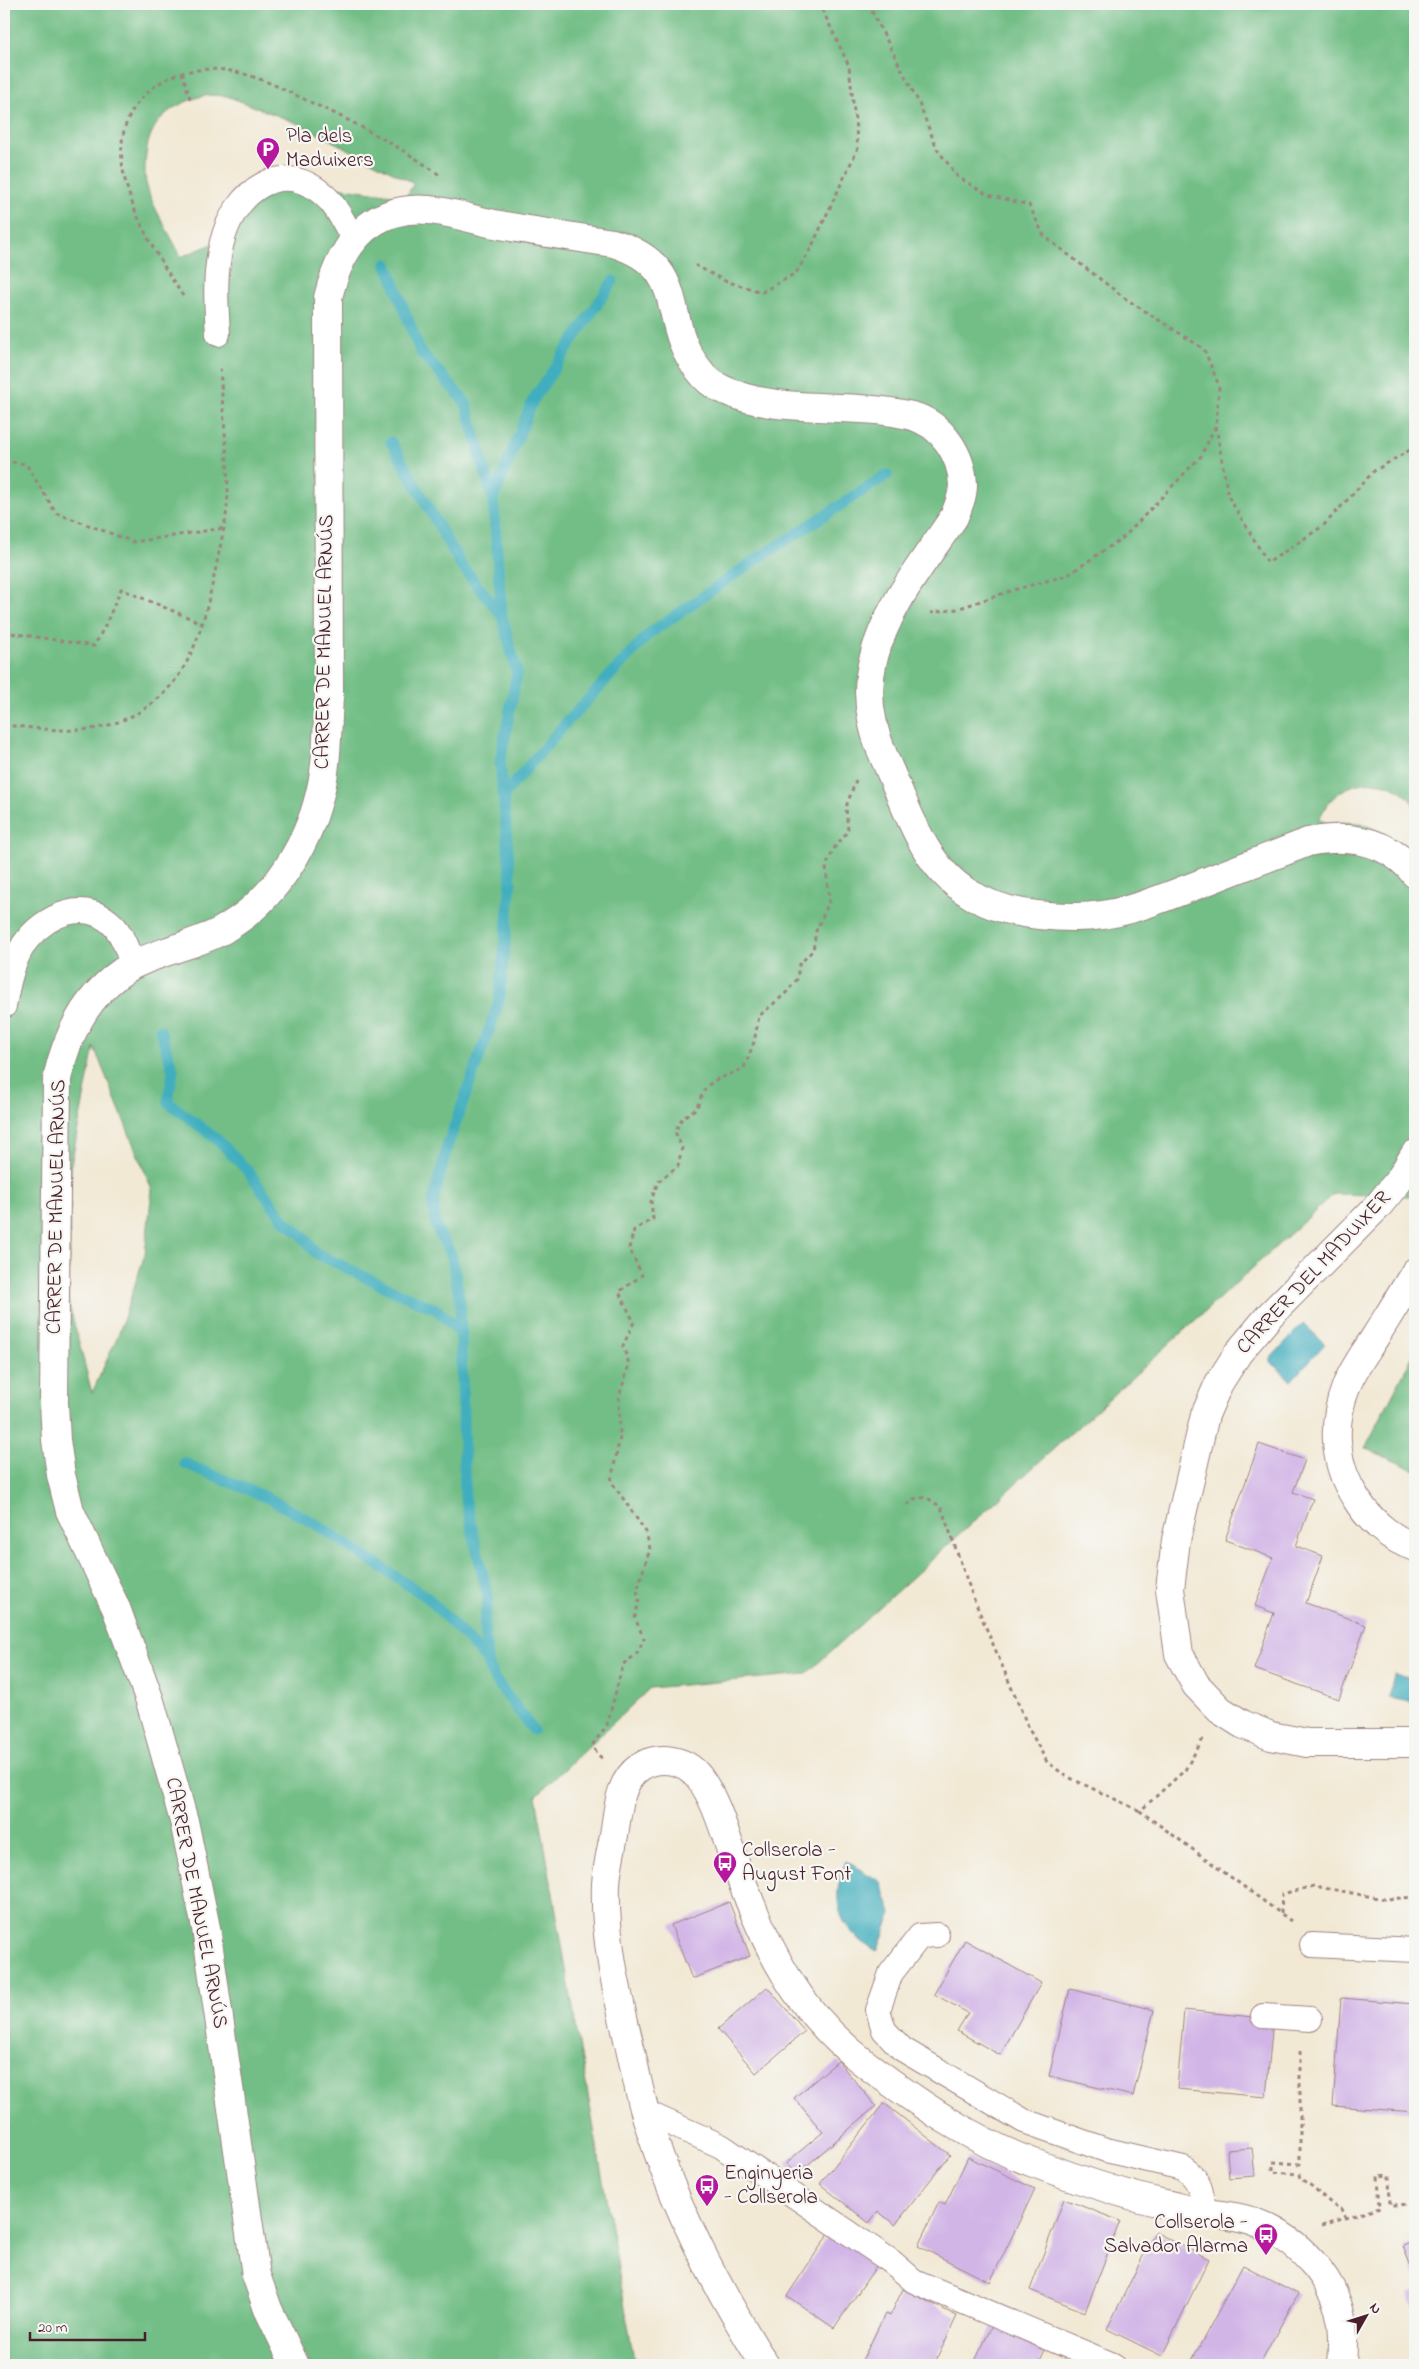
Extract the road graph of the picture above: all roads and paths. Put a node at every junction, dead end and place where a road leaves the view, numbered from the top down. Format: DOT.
graph roads {
  1 [pos="824,4"];
  2 [pos="868,4"];
  3 [pos="182,72"];
  4 [pos="190,99"];
  5 [pos="353,239"];
  6 [pos="660,272"];
  7 [pos="218,334"];
  8 [pos="1216,426"];
  9 [pos="1415,447"];
  10 [pos="4,461"];
  11 [pos="224,528"];
  12 [pos="887,621"];
  13 [pos="204,624"];
  14 [pos="4,632"];
  15 [pos="857,775"];
  16 [pos="1415,874"];
  17 [pos="132,965"];
  18 [pos="4,1006"];
  19 [pos="1415,1154"];
  20 [pos="1415,1272"];
  21 [pos="907,1505"];
  22 [pos="1415,1547"];
  23 [pos="1220,1710"];
  24 [pos="1415,1743"];
  25 [pos="629,1778"];
  26 [pos="1140,1811"];
  27 [pos="1415,1898"];
  28 [pos="1281,1914"];
  29 [pos="937,1935"];
  30 [pos="1312,1945"];
  31 [pos="1415,1950"];
  32 [pos="1263,2016"];
  33 [pos="1310,2019"];
  34 [pos="1300,2045"];
  35 [pos="645,2112"];
  36 [pos="1415,2204"];
  37 [pos="1204,2213"];
  38 [pos="1346,2218"];
  39 [pos="1316,2228"];
  40 [pos="1342,2354"];
  41 [pos="295,2365"];
  42 [pos="765,2365"];
  43 [pos="1113,2365"];
  1 -- 6 [label="path"];
  2 -- 8 [label="path"];
  3 -- 4 [label="path"];
  5 -- 6 [label="street, CARRER DE MANUEL ARNÚS"];
  5 -- 7 [label="lane"];
  5 -- 17 [label="street, CARRER DE MANUEL ARNÚS"];
  6 -- 12 [label="street"];
  8 -- 9 [label="path"];
  8 -- 12 [label="path"];
  10 -- 11 [label="path"];
  12 -- 16 [label="street"];
  13 -- 14 [label="path"];
  15 -- 25 [label="path"];
  17 -- 18 [label="lane"];
  17 -- 41 [label="street, CARRER DE MANUEL ARNÚS"];
  19 -- 23 [label="street, CARRER DEL MADUIXER"];
  20 -- 22 [label="street"];
  21 -- 26 [label="path"];
  23 -- 24 [label="street, CARRER DEL MADUIXER"];
  23 -- 26 [label="path"];
  25 -- 35 [label="street"];
  25 -- 37 [label="street"];
  26 -- 28 [label="path"];
  27 -- 28 [label="path"];
  28 -- 30 [label="path"];
  29 -- 37 [label="lane"];
  30 -- 31 [label="lane"];
  32 -- 33 [label="lane"];
  34 -- 38 [label="path"];
  35 -- 42 [label="street"];
  35 -- 43 [label="lane"];
  36 -- 38 [label="path"];
  37 -- 40 [label="street"];
  38 -- 39 [label="path"];
}
